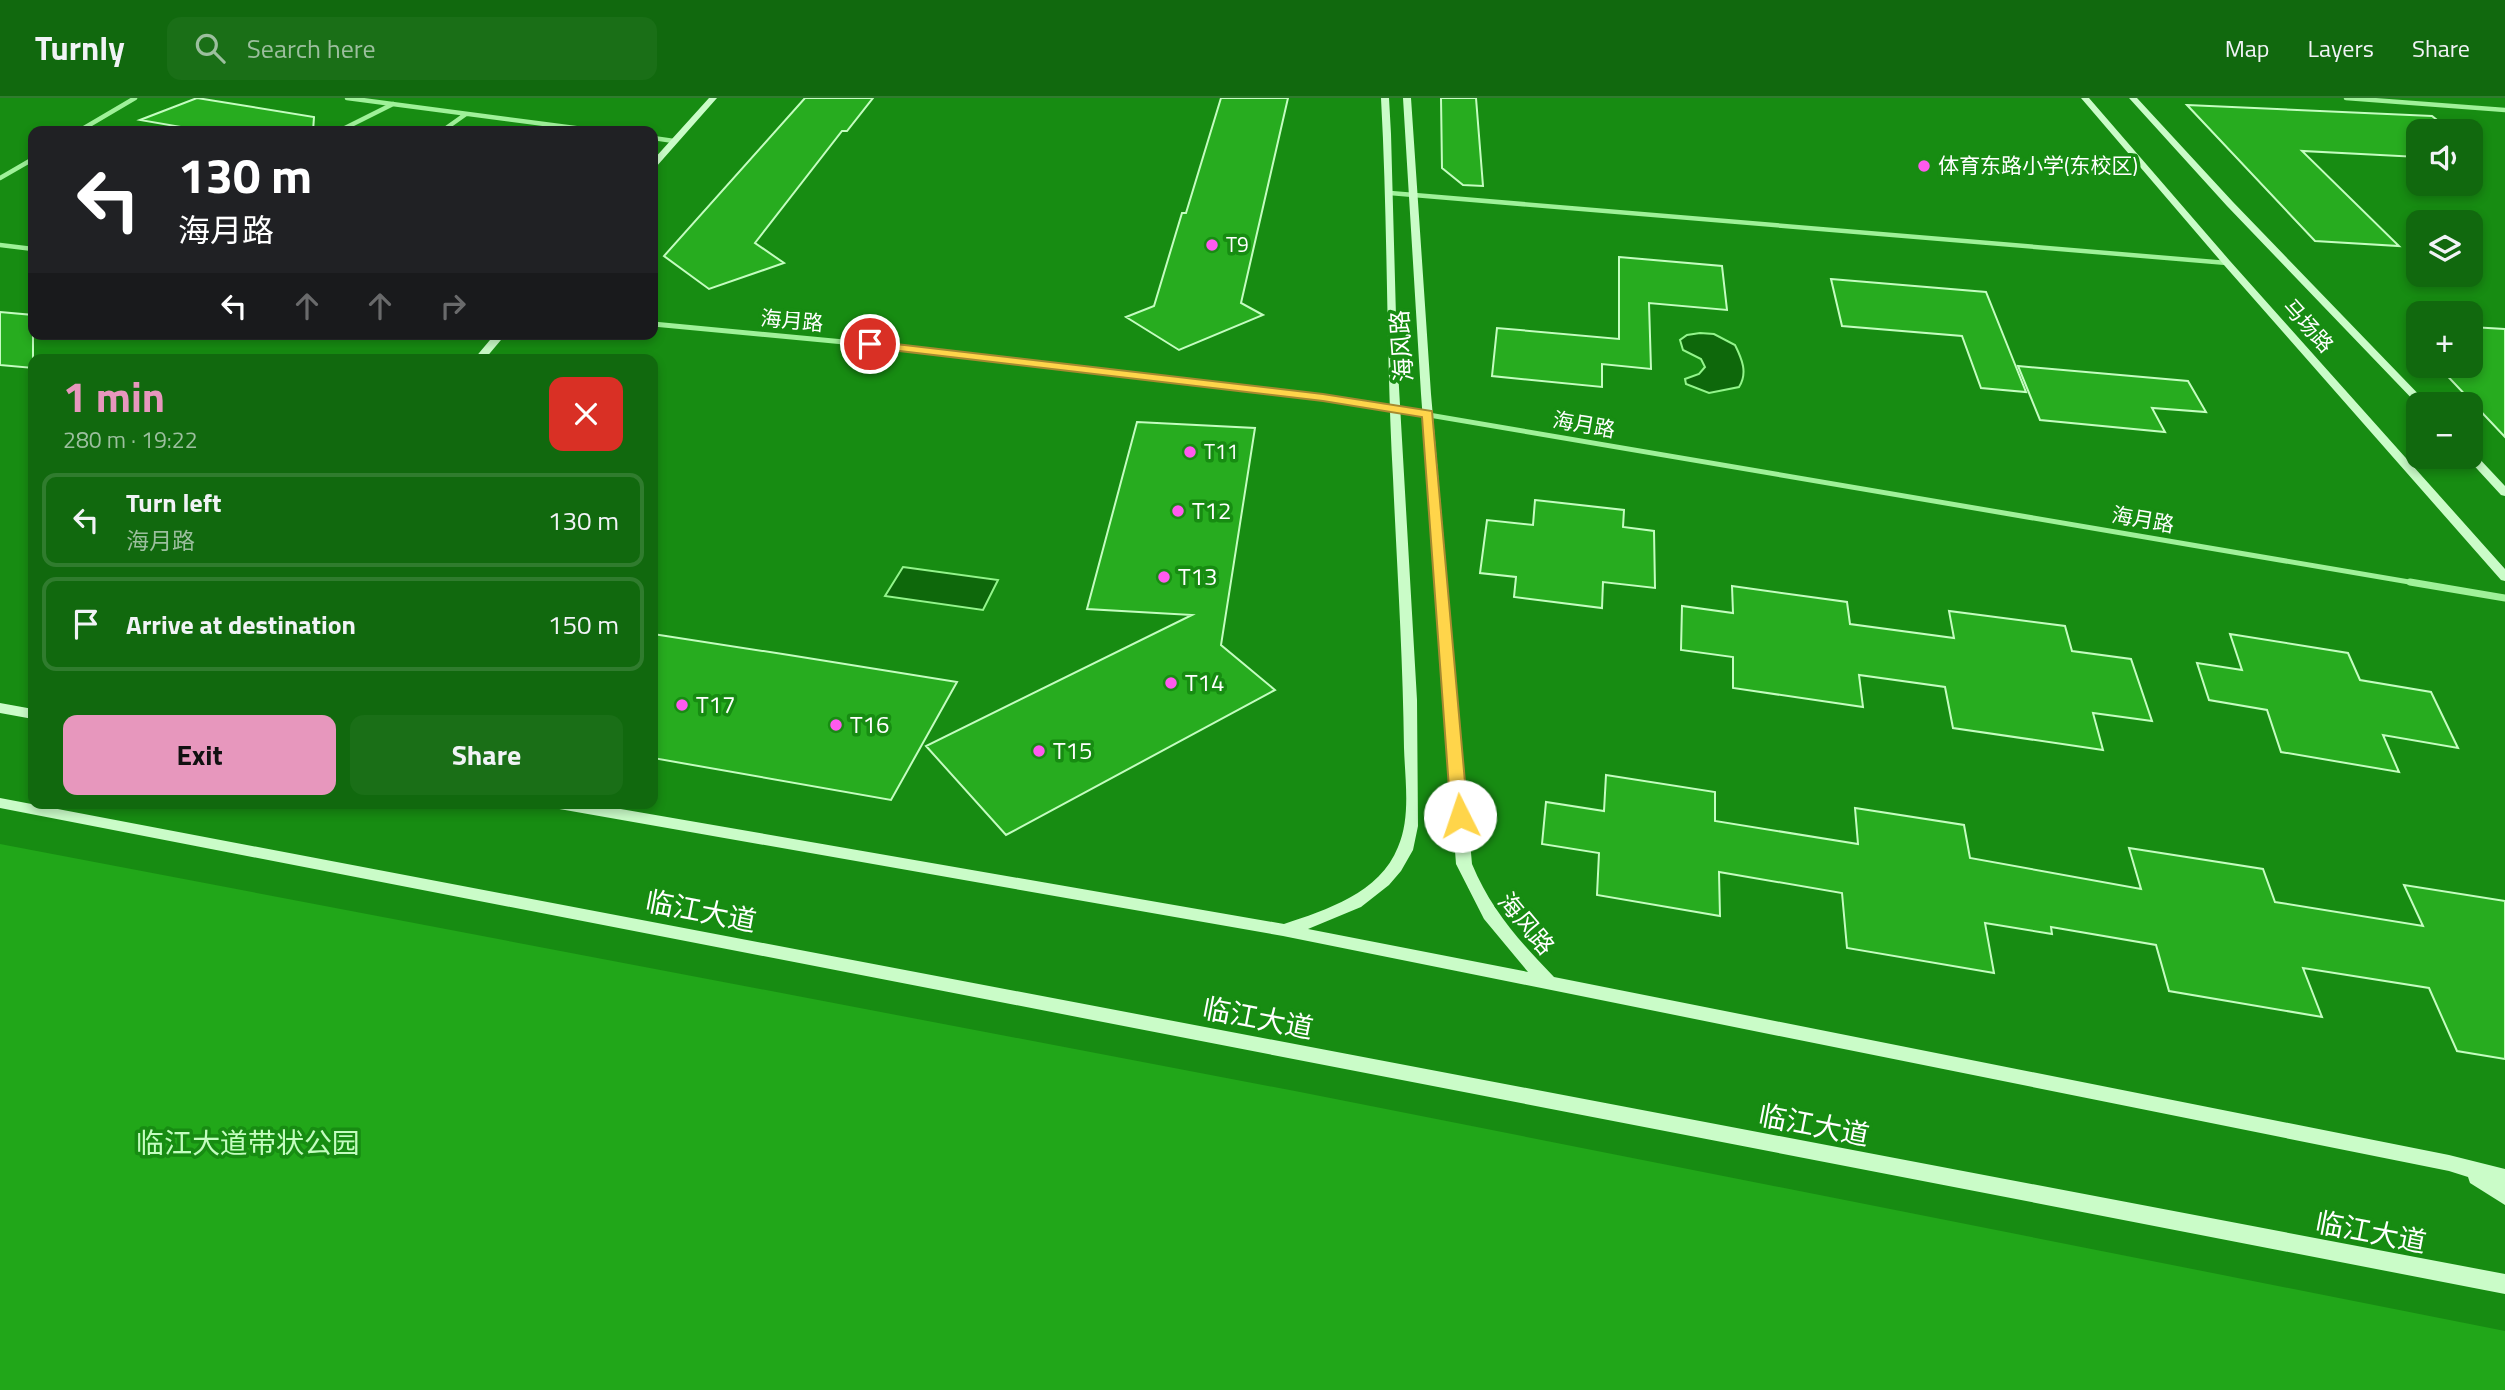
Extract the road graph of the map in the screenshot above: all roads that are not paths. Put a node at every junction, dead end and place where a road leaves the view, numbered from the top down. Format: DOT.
graph roads {
  1 [pos="135,98"];
  2 [pos="347,98"];
  3 [pos="713,98"];
  4 [pos="1385,98"];
  5 [pos="1407,98"];
  6 [pos="2085,98"];
  7 [pos="2133,98"];
  8 [pos="2346,98"];
  9 [pos="394,104"];
  10 [pos="2505,110"];
  11 [pos="466,114"];
  12 [pos="87,126"];
  13 [pos="349,126"];
  14 [pos="449,126"];
  15 [pos="559,126"];
  16 [pos="658,139"];
  17 [pos="674,141"];
  18 [pos="658,159"];
  19 [pos="28,162"];
  20 [pos="0,178"];
  21 [pos="1390,193"];
  22 [pos="1413,195"];
  23 [pos="0,245"];
  24 [pos="28,248"];
  25 [pos="2227,263"];
  26 [pos="658,324"];
  27 [pos="496,340"];
  28 [pos="483,354"];
  29 [pos="2411,392"];
  30 [pos="1395,409"];
  31 [pos="1428,414"];
  32 [pos="2483,469"];
  33 [pos="2505,493"];
  34 [pos="2505,577"];
  35 [pos="2505,598"];
  36 [pos="0,708"];
  37 [pos="28,713"];
  38 [pos="0,803"];
  39 [pos="28,808"];
  40 [pos="31,809"];
  41 [pos="587,809"];
  42 [pos="1283,930"];
  43 [pos="1548,982"];
  44 [pos="2449,1163"];
  45 [pos="2505,1178"];
  46 [pos="2505,1196"];
  47 [pos="2501,1282"];
  1 -- 12 [label="street"];
  2 -- 9 [label="street"];
  3 -- 17 [label="main road"];
  4 -- 21 [label="main road, 海风路"];
  5 -- 22 [label="main road, 海风路"];
  6 -- 25 [label="main road, 马场路"];
  7 -- 29 [label="main road, 马场路"];
  8 -- 10 [label="street"];
  9 -- 11 [label="street"];
  9 -- 13 [label="street"];
  11 -- 14 [label="street"];
  11 -- 15 [label="street"];
  16 -- 17 [label="street"];
  17 -- 18 [label="main road"];
  19 -- 20 [label="street"];
  21 -- 22 [label="street"];
  21 -- 30 [label="main road, 海风路"];
  22 -- 25 [label="street"];
  22 -- 31 [label="main road, 海风路"];
  23 -- 24 [label="street"];
  25 -- 34 [label="main road, 马场路"];
  26 -- 30 [label="street, 海月路"];
  27 -- 28 [label="main road"];
  30 -- 31 [label="street, 海月路"];
  30 -- 42 [label="main road, 海风路"];
  31 -- 35 [label="street, 海月路"];
  31 -- 43 [label="main road, 海风路"];
  32 -- 33 [label="main road"];
  36 -- 37 [label="main road"];
  38 -- 39 [label="main road, 临江大道"];
  40 -- 47 [label="main road, 临江大道"];
  41 -- 42 [label="main road"];
  42 -- 43 [label="main road"];
  43 -- 44 [label="main road"];
  44 -- 45 [label="main road"];
  44 -- 46 [label="main road"];
}
